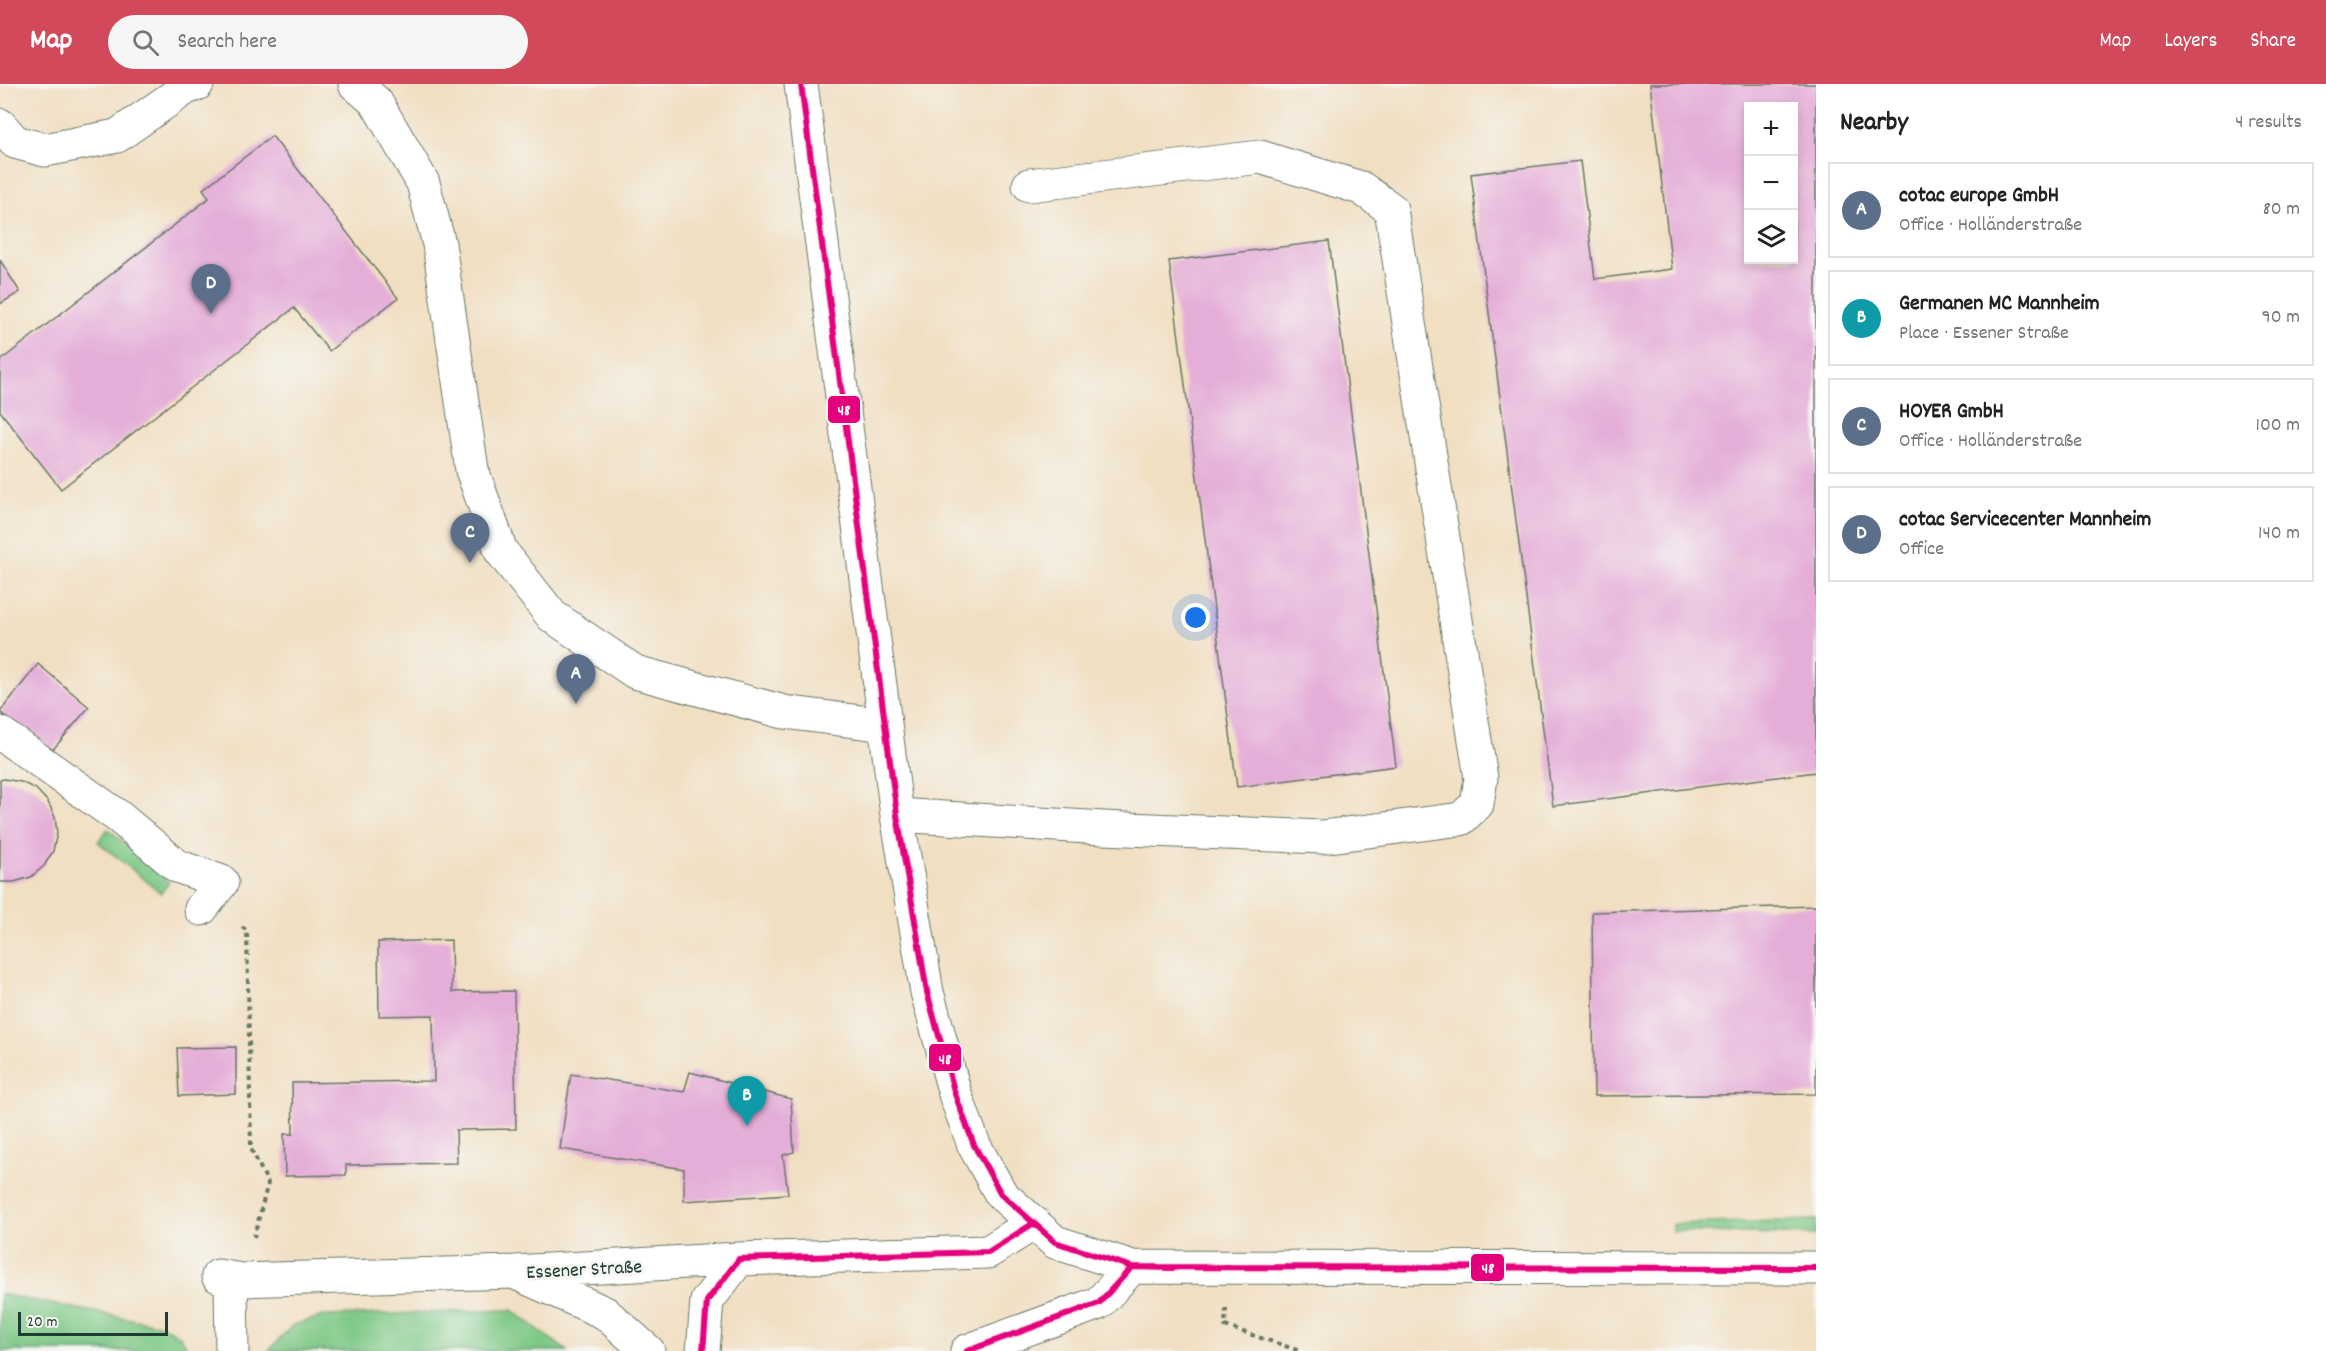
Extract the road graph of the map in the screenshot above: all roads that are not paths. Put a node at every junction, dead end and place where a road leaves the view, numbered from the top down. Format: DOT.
graph roads {
  1 [pos="197,84"];
  2 [pos="355,84"];
  3 [pos="801,84"];
  4 [pos="0,125"];
  5 [pos="1029,185"];
  6 [pos="885,725"];
  7 [pos="0,733"];
  8 [pos="897,815"];
  9 [pos="205,905"];
  10 [pos="1034,1223"];
  11 [pos="739,1259"];
  12 [pos="1128,1267"];
  13 [pos="1816,1268"];
  14 [pos="514,1272"];
  15 [pos="232,1351"];
  16 [pos="648,1351"];
  17 [pos="703,1351"];
  18 [pos="967,1351"];
  1 -- 4 [label="street"];
  2 -- 6 [label="street"];
  3 -- 6 [label="street"];
  5 -- 8 [label="street"];
  6 -- 8 [label="street"];
  7 -- 9 [label="street"];
  8 -- 10 [label="street"];
  10 -- 11 [label="street, Essener Straße"];
  10 -- 12 [label="street"];
  11 -- 14 [label="street, Essener Straße"];
  11 -- 17 [label="street"];
  12 -- 13 [label="street"];
  12 -- 18 [label="street"];
  14 -- 15 [label="street"];
  14 -- 16 [label="street, Essener Straße"];
}
